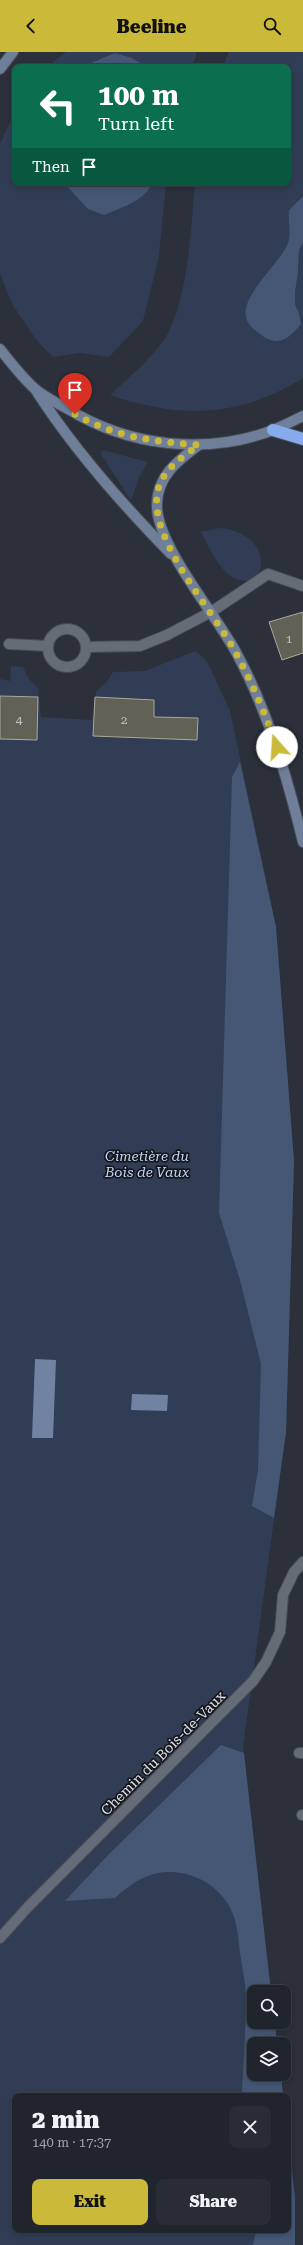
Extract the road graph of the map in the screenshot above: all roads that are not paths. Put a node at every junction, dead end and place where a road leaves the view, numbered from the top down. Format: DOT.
graph roads {
  1 [pos="14,52"];
  2 [pos="0,69"];
  3 [pos="0,349"];
  4 [pos="35,389"];
  5 [pos="303,416"];
  6 [pos="273,430"];
  7 [pos="303,439"];
  8 [pos="199,445"];
  9 [pos="176,559"];
  10 [pos="303,586"];
  11 [pos="212,612"];
  12 [pos="9,644"];
  13 [pos="48,646"];
  14 [pos="87,647"];
  15 [pos="303,842"];
  16 [pos="303,1562"];
  17 [pos="0,1938"];
  1 -- 2 [label="main road"];
  3 -- 4 [label="main road"];
  4 -- 8 [label="main road"];
  4 -- 9 [label="main road"];
  5 -- 6 [label="main road"];
  6 -- 7 [label="highway"];
  6 -- 8 [label="main road"];
  8 -- 9 [label="main road"];
  9 -- 11 [label="main road"];
  10 -- 11 [label="street"];
  11 -- 14 [label="street"];
  11 -- 15 [label="main road"];
  12 -- 13 [label="street"];
  13 -- 14 [label="street"];
  13 -- 14 [label="street"];
  16 -- 17 [label="street, Chemin du Bois-de-Vaux"];
}
